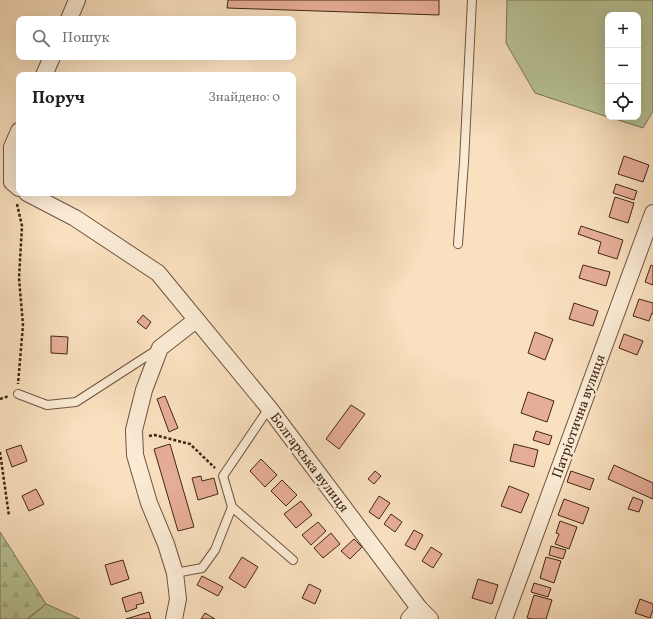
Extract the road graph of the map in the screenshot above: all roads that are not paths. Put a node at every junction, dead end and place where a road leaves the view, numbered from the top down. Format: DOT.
graph roads {
  1 [pos="77,0"];
  2 [pos="472,0"];
  3 [pos="70,16"];
  4 [pos="51,60"];
  5 [pos="45,72"];
  6 [pos="16,138"];
  7 [pos="16,185"];
  8 [pos="33,196"];
  9 [pos="653,213"];
  10 [pos="458,244"];
  11 [pos="196,320"];
  12 [pos="160,348"];
  13 [pos="18,394"];
  14 [pos="270,408"];
  15 [pos="232,508"];
  16 [pos="292,560"];
  17 [pos="175,573"];
  18 [pos="419,615"];
  19 [pos="174,619"];
  20 [pos="504,619"];
  1 -- 3 [label="street"];
  2 -- 10 [label="lane"];
  4 -- 5 [label="street"];
  6 -- 7 [label="street"];
  8 -- 11 [label="street, Болгарська вулиця"];
  9 -- 20 [label="street, Патріотична вулиця"];
  11 -- 12 [label="street"];
  11 -- 14 [label="street, Болгарська вулиця"];
  12 -- 13 [label="lane"];
  12 -- 17 [label="street"];
  14 -- 15 [label="lane"];
  14 -- 18 [label="street, Болгарська вулиця"];
  15 -- 16 [label="lane"];
  15 -- 17 [label="lane"];
  17 -- 19 [label="street"];
}
